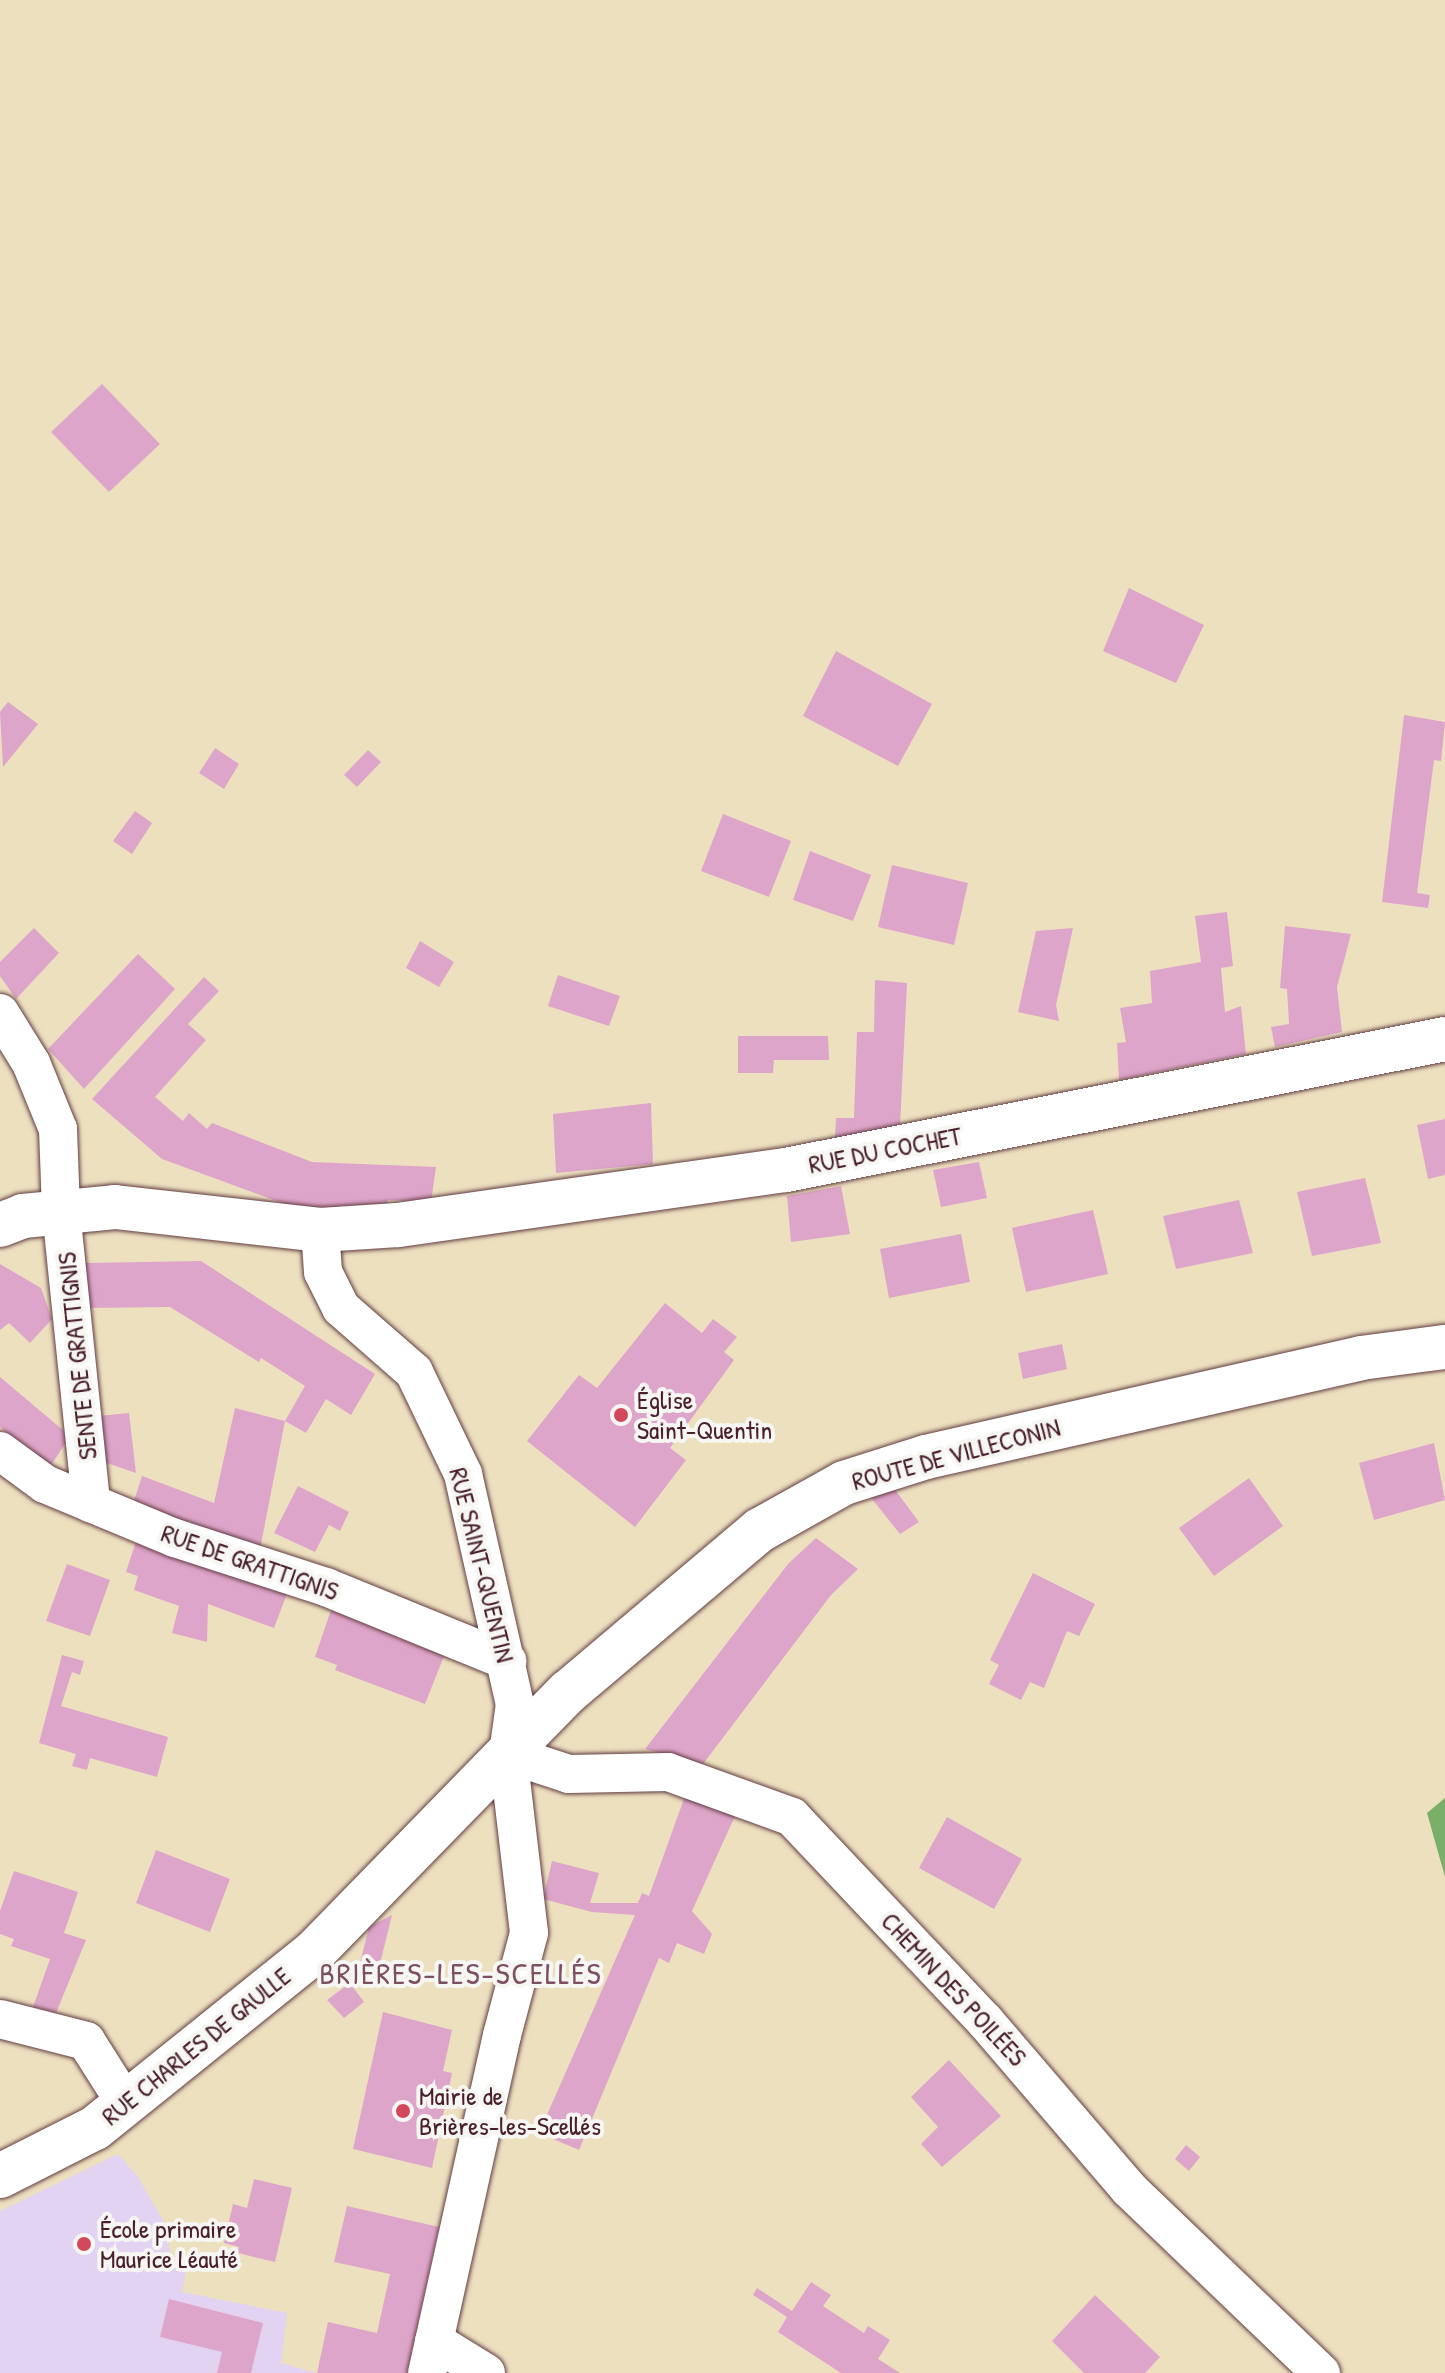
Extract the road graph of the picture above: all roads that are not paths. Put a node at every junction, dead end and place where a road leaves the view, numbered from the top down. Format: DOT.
graph roads {
  1 [pos="0,1013"];
  2 [pos="1445,1039"];
  3 [pos="61,1211"];
  4 [pos="0,1225"];
  5 [pos="320,1230"];
  6 [pos="1445,1347"];
  7 [pos="0,1451"];
  8 [pos="91,1503"];
  9 [pos="507,1661"];
  10 [pos="508,1754"];
  11 [pos="0,2019"];
  12 [pos="126,2104"];
  13 [pos="0,2176"];
  14 [pos="431,2357"];
  15 [pos="486,2373"];
  16 [pos="1321,2373"];
  1 -- 3 [label="street, SENTE DE GRATTIGNIS"];
  2 -- 5 [label="main road, RUE DU COCHET"];
  3 -- 4 [label="main road, RUE DU COCHET"];
  3 -- 5 [label="main road, RUE DU COCHET"];
  3 -- 8 [label="street, SENTE DE GRATTIGNIS"];
  5 -- 9 [label="street, RUE SAINT-QUENTIN"];
  6 -- 10 [label="main road, ROUTE DE VILLECONIN"];
  7 -- 8 [label="street, RUE DE GRATTIGNIS"];
  8 -- 9 [label="street, RUE DE GRATTIGNIS"];
  9 -- 10 [label="street, RUE SAINT-QUENTIN"];
  10 -- 12 [label="main road, RUE CHARLES DE GAULLE"];
  10 -- 14 [label="street, RUE SAINT-QUENTIN"];
  10 -- 16 [label="street, CHEMIN DES POILÉES"];
  11 -- 12 [label="street"];
  12 -- 13 [label="main road, RUE CHARLES DE GAULLE"];
  14 -- 15 [label="street"];
}
